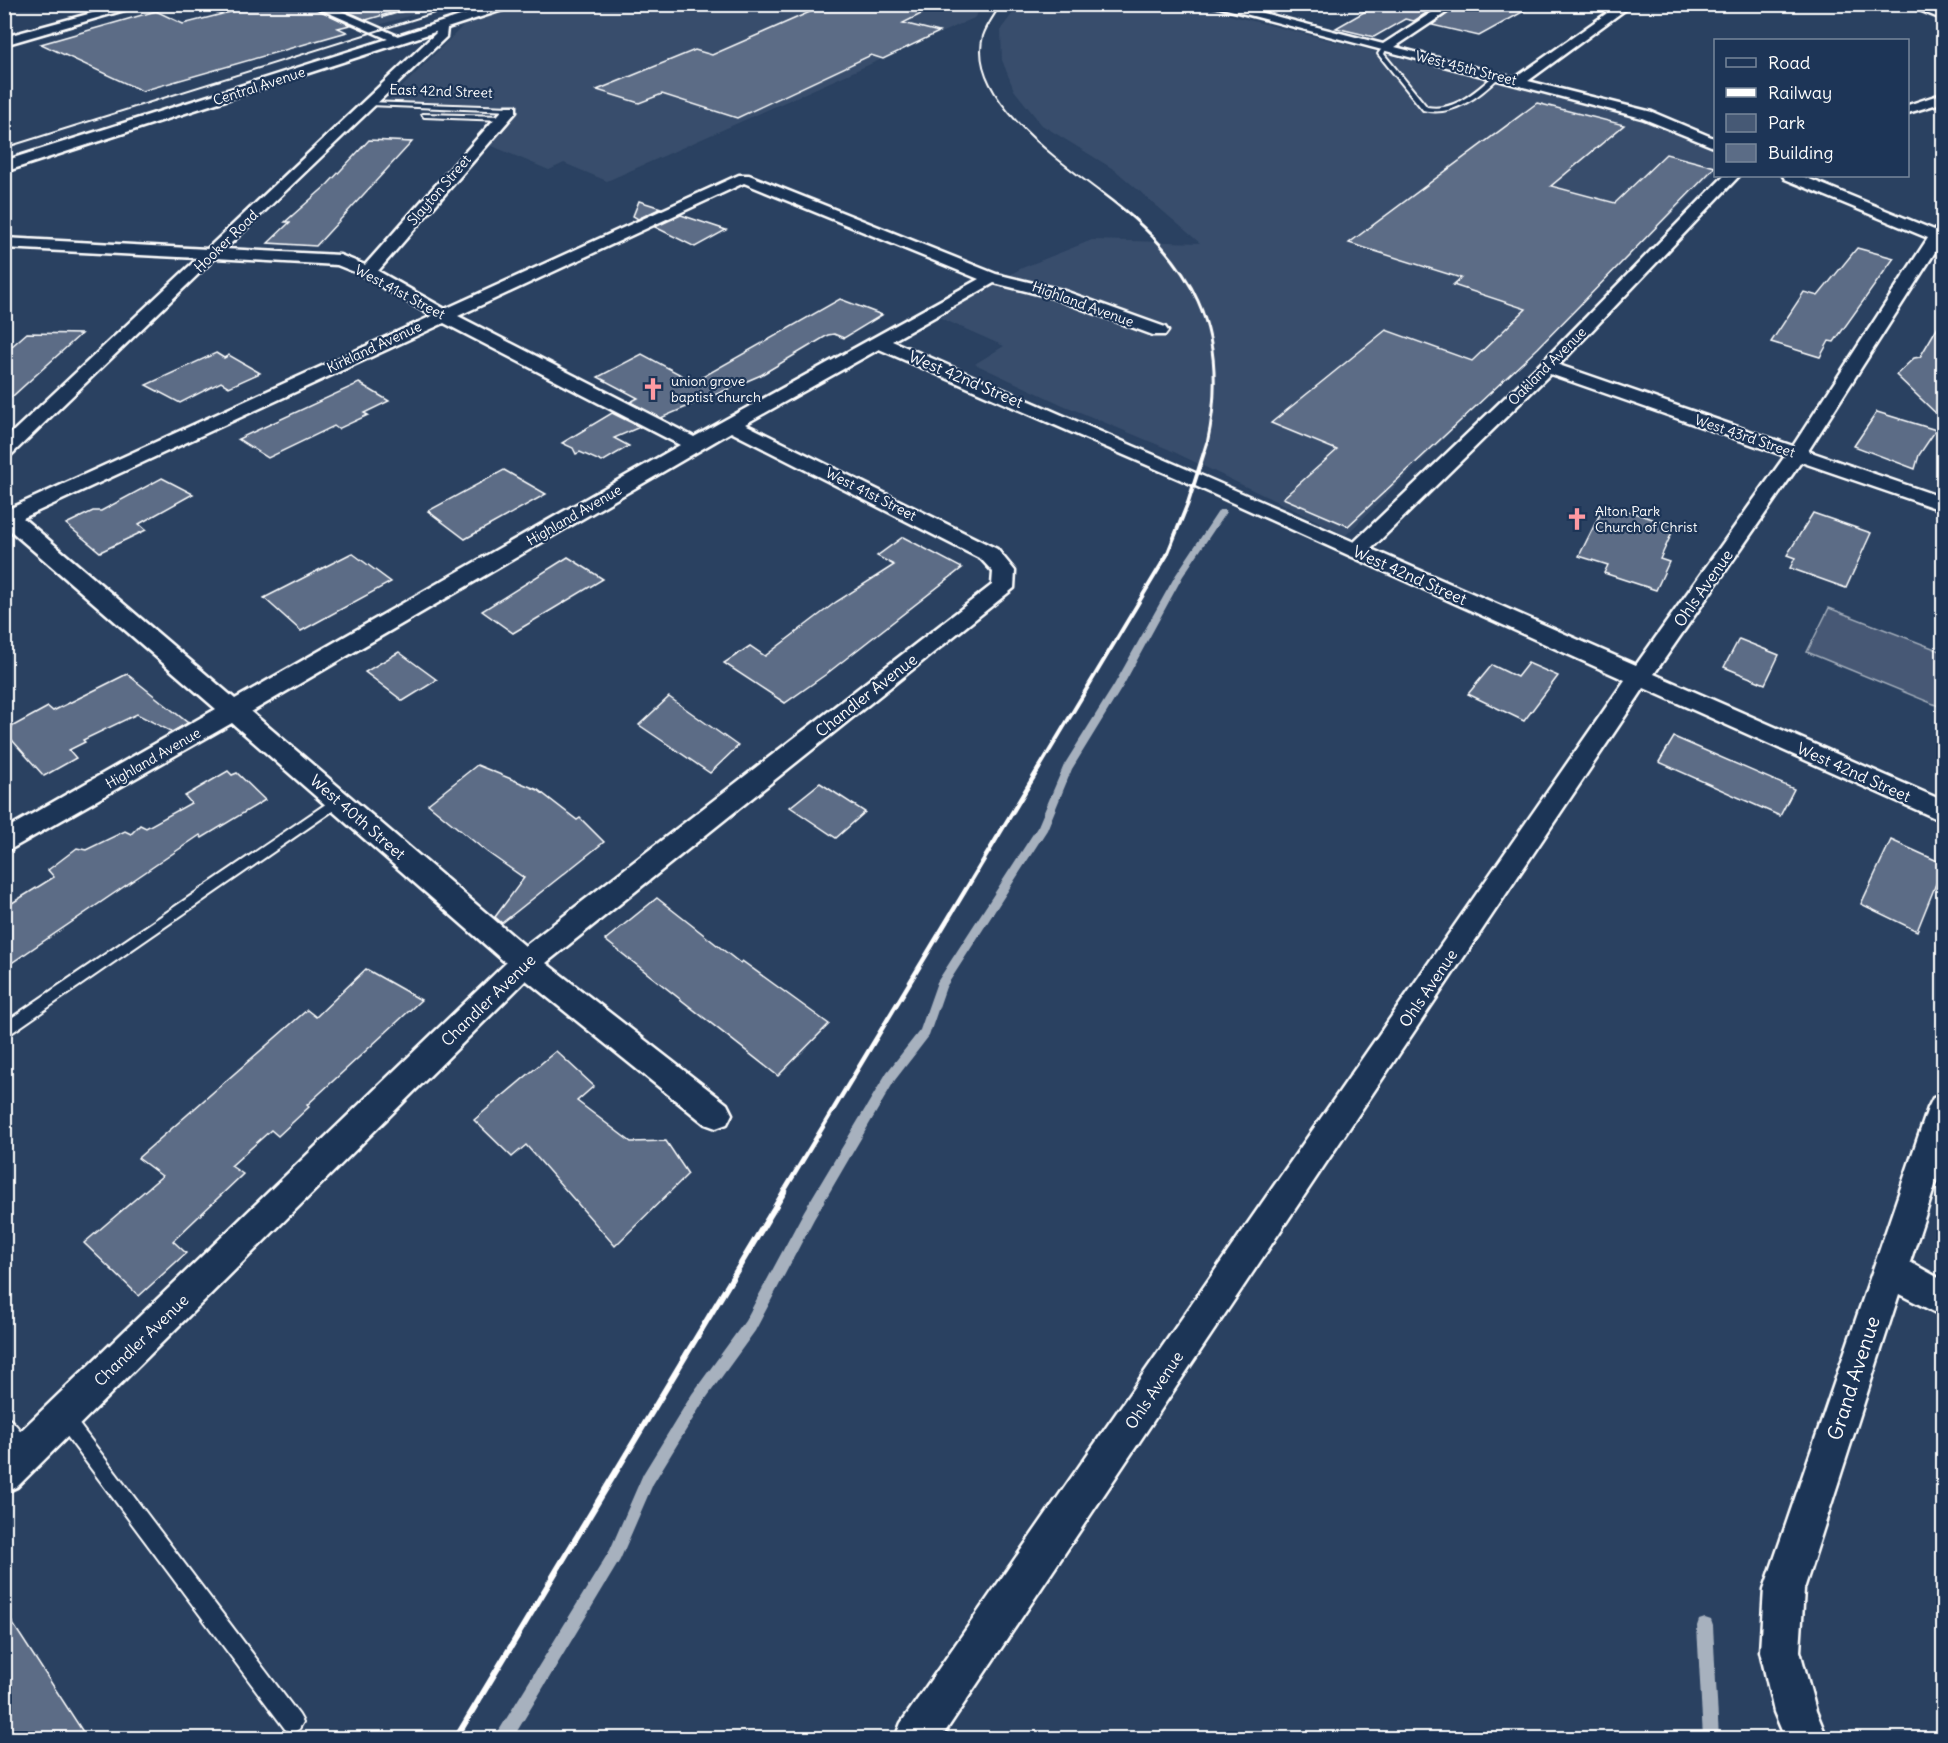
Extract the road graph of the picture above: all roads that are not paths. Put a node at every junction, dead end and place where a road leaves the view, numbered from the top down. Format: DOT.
graph roads {
  1 [pos="140,4"];
  2 [pos="314,4"];
  3 [pos="514,4"];
  4 [pos="1212,4"];
  5 [pos="1454,4"];
  6 [pos="1628,4"];
  7 [pos="1909,4"];
  8 [pos="1944,17"];
  9 [pos="441,28"];
  10 [pos="401,40"];
  11 [pos="4,41"];
  12 [pos="1384,48"];
  13 [pos="1497,76"];
  14 [pos="1519,81"];
  15 [pos="1944,97"];
  16 [pos="370,103"];
  17 [pos="1909,109"];
  18 [pos="507,113"];
  19 [pos="420,114"];
  20 [pos="1714,143"];
  21 [pos="4,168"];
  22 [pos="1731,177"];
  23 [pos="1792,177"];
  24 [pos="4,243"];
  25 [pos="213,253"];
  26 [pos="368,272"];
  27 [pos="992,278"];
  28 [pos="443,315"];
  29 [pos="1159,332"];
  30 [pos="876,340"];
  31 [pos="1547,367"];
  32 [pos="732,424"];
  33 [pos="694,445"];
  34 [pos="4,451"];
  35 [pos="1797,454"];
  36 [pos="1944,505"];
  37 [pos="6,516"];
  38 [pos="1357,551"];
  39 [pos="1004,571"];
  40 [pos="1640,678"];
  41 [pos="236,711"];
  42 [pos="339,800"];
  43 [pos="1944,812"];
  44 [pos="4,843"];
  45 [pos="525,963"];
  46 [pos="4,1032"];
  47 [pos="1944,1108"];
  48 [pos="717,1114"];
  49 [pos="1889,1269"];
  50 [pos="1944,1300"];
  51 [pos="63,1417"];
  52 [pos="4,1425"];
  53 [pos="14,1464"];
  54 [pos="292,1722"];
  55 [pos="916,1738"];
  56 [pos="1806,1738"];
  1 -- 11 [label="street"];
  2 -- 10 [label="street"];
  3 -- 9 [label="street, Central Avenue"];
  4 -- 12 [label="street, West 45th Street"];
  5 -- 12 [label="street"];
  6 -- 14 [label="street"];
  7 -- 8 [label="street"];
  9 -- 10 [label="street, Central Avenue"];
  9 -- 16 [label="street, Hooker Road"];
  10 -- 21 [label="street, Central Avenue"];
  12 -- 13 [label="street, West 45th Street"];
  12 -- 13 [label="lane"];
  13 -- 14 [label="street, West 45th Street"];
  14 -- 20 [label="street, West 45th Street"];
  15 -- 17 [label="street"];
  16 -- 18 [label="lane, East 42nd Street"];
  16 -- 25 [label="street, Hooker Road"];
  18 -- 19 [label="lane"];
  18 -- 26 [label="street, Slayton Street"];
  22 -- 31 [label="street, Oakland Avenue"];
  23 -- 35 [label="street, Ohls Avenue"];
  24 -- 25 [label="street, West 41st Street"];
  25 -- 26 [label="street, West 41st Street"];
  25 -- 34 [label="street, Hooker Road"];
  26 -- 28 [label="street, West 41st Street"];
  27 -- 28 [label="street, Kirkland Avenue"];
  27 -- 29 [label="street, Highland Avenue"];
  27 -- 30 [label="street, Highland Avenue"];
  28 -- 33 [label="street, West 41st Street"];
  28 -- 37 [label="street, Kirkland Avenue"];
  30 -- 32 [label="street, Highland Avenue"];
  30 -- 38 [label="street, West 42nd Street"];
  31 -- 35 [label="street, West 43rd Street"];
  31 -- 38 [label="street, Oakland Avenue"];
  32 -- 33 [label="street, Highland Avenue"];
  32 -- 39 [label="street, West 41st Street"];
  33 -- 41 [label="street, Highland Avenue"];
  35 -- 36 [label="street, West 43rd Street"];
  35 -- 40 [label="street, Ohls Avenue"];
  37 -- 41 [label="street, West 40th Street"];
  38 -- 40 [label="street, West 42nd Street"];
  39 -- 45 [label="street, Chandler Avenue"];
  40 -- 43 [label="street, West 42nd Street"];
  40 -- 55 [label="street, Ohls Avenue"];
  41 -- 42 [label="street, West 40th Street"];
  41 -- 44 [label="street, Highland Avenue"];
  42 -- 45 [label="street, West 40th Street"];
  42 -- 46 [label="lane"];
  45 -- 48 [label="street, West 40th Street"];
  45 -- 51 [label="street, Chandler Avenue"];
  47 -- 49 [label="street, Grand Avenue"];
  49 -- 50 [label="street"];
  49 -- 56 [label="street, Grand Avenue"];
  51 -- 53 [label="street, Chandler Avenue"];
  51 -- 54 [label="lane"];
  52 -- 53 [label="lane"];
}
